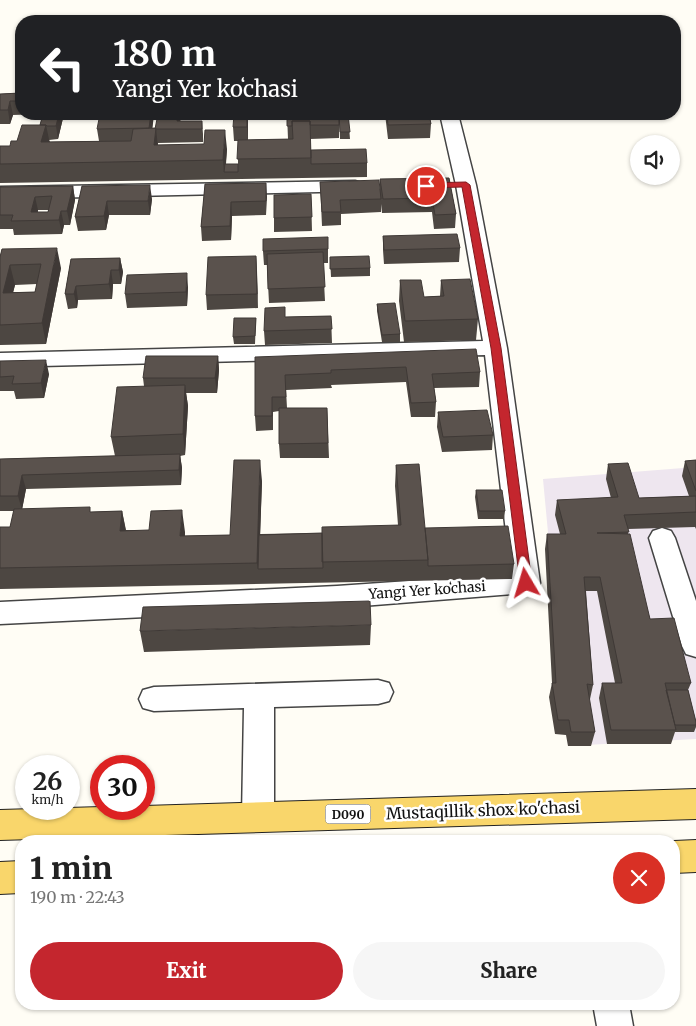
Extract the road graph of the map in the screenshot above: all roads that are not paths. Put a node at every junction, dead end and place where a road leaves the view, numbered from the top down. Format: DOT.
graph roads {
  1 [pos="450,120"];
  2 [pos="377,186"];
  3 [pos="0,193"];
  4 [pos="496,348"];
  5 [pos="0,360"];
  6 [pos="662,538"];
  7 [pos="0,613"];
  8 [pos="696,646"];
  9 [pos="378,692"];
  10 [pos="259,696"];
  11 [pos="154,699"];
  12 [pos="696,804"];
  13 [pos="258,817"];
  14 [pos="0,825"];
  15 [pos="696,856"];
  16 [pos="680,857"];
  17 [pos="15,877"];
  18 [pos="0,878"];
  19 [pos="612,1010"];
  20 [pos="615,1026"];
  1 -- 4 [label="street, Yangi Yer koʻchasi"];
  2 -- 3 [label="street"];
  4 -- 5 [label="street"];
  4 -- 7 [label="street, Yangi Yer koʻchasi"];
  6 -- 8 [label="street"];
  9 -- 10 [label="street"];
  10 -- 11 [label="street"];
  10 -- 13 [label="street"];
  12 -- 13 [label="main road, Mustaqillik shox ko'chasi / D090"];
  13 -- 14 [label="main road, Mustaqillik shox ko'chasi / D090"];
  15 -- 16 [label="main road"];
  17 -- 18 [label="main road"];
  19 -- 20 [label="street"];
}
